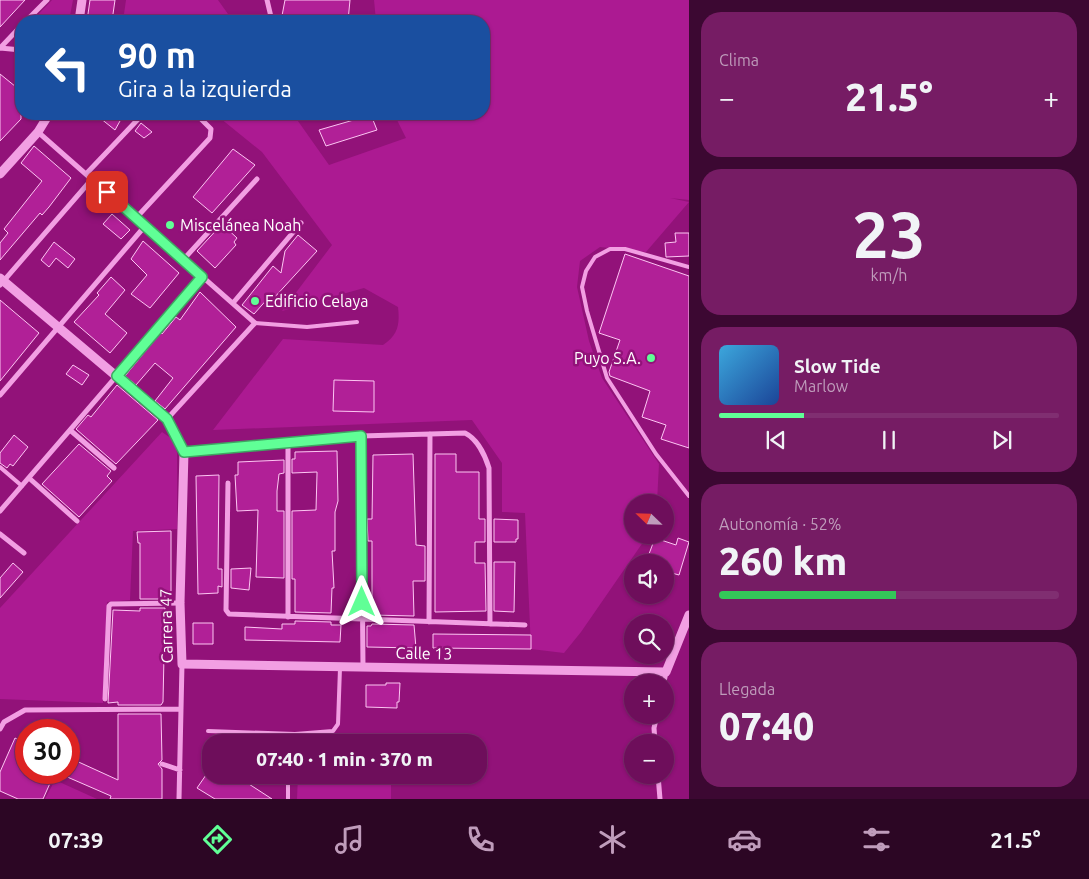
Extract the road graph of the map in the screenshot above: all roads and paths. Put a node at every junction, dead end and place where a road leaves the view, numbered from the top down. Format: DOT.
graph roads {
  1 [pos="47,0"];
  2 [pos="82,0"];
  3 [pos="267,0"];
  4 [pos="32,15"];
  5 [pos="80,15"];
  6 [pos="271,15"];
  7 [pos="15,32"];
  8 [pos="0,48"];
  9 [pos="15,49"];
  10 [pos="45,120"];
  11 [pos="138,120"];
  12 [pos="202,120"];
  13 [pos="38,132"];
  14 [pos="0,174"];
  15 [pos="86,174"];
  16 [pos="92,179"];
  17 [pos="257,179"];
  18 [pos="136,218"];
  19 [pos="301,223"];
  20 [pos="145,226"];
  21 [pos="183,260"];
  22 [pos="689,267"];
  23 [pos="202,277"];
  24 [pos="1,281"];
  25 [pos="232,303"];
  26 [pos="357,322"];
  27 [pos="255,323"];
  28 [pos="58,327"];
  29 [pos="117,376"];
  30 [pos="0,395"];
  31 [pos="167,419"];
  32 [pos="70,430"];
  33 [pos="430,434"];
  34 [pos="361,436"];
  35 [pos="288,442"];
  36 [pos="184,452"];
  37 [pos="0,467"];
  38 [pos="114,468"];
  39 [pos="29,478"];
  40 [pos="228,483"];
  41 [pos="22,486"];
  42 [pos="689,496"];
  43 [pos="0,512"];
  44 [pos="77,521"];
  45 [pos="0,534"];
  46 [pos="24,553"];
  47 [pos="180,603"];
  48 [pos="689,615"];
  49 [pos="288,617"];
  50 [pos="362,620"];
  51 [pos="429,622"];
  52 [pos="490,624"];
  53 [pos="524,625"];
  54 [pos="182,664"];
  55 [pos="340,667"];
  56 [pos="363,667"];
  57 [pos="666,672"];
  58 [pos="106,699"];
  59 [pos="181,710"];
  60 [pos="2,722"];
  61 [pos="0,728"];
  62 [pos="208,731"];
  63 [pos="295,734"];
  64 [pos="162,764"];
  65 [pos="180,770"];
  66 [pos="288,784"];
  67 [pos="659,784"];
  68 [pos="179,799"];
  69 [pos="288,799"];
  70 [pos="660,799"];
  1 -- 4 [label="street"];
  2 -- 5 [label="street"];
  3 -- 6 [label="street"];
  7 -- 8 [label="street"];
  8 -- 9 [label="street"];
  10 -- 13 [label="street"];
  11 -- 15 [label="street"];
  12 -- 18 [label="street"];
  13 -- 14 [label="street"];
  13 -- 15 [label="street"];
  15 -- 16 [label="street"];
  16 -- 18 [label="street"];
  16 -- 24 [label="street"];
  17 -- 21 [label="street"];
  18 -- 20 [label="street"];
  19 -- 25 [label="street"];
  20 -- 21 [label="street"];
  20 -- 28 [label="street"];
  21 -- 23 [label="street"];
  22 -- 42 [label="lane"];
  23 -- 25 [label="street"];
  23 -- 29 [label="street"];
  24 -- 28 [label="street"];
  25 -- 27 [label="street"];
  26 -- 27 [label="lane"];
  27 -- 31 [label="street"];
  28 -- 29 [label="street"];
  28 -- 30 [label="street"];
  29 -- 31 [label="street"];
  29 -- 32 [label="street"];
  31 -- 36 [label="street"];
  32 -- 38 [label="street"];
  32 -- 39 [label="street"];
  33 -- 34 [label="street"];
  33 -- 51 [label="street"];
  33 -- 52 [label="street"];
  34 -- 35 [label="street"];
  34 -- 50 [label="street"];
  35 -- 36 [label="street"];
  35 -- 49 [label="street"];
  36 -- 47 [label="street, Carrera 47"];
  37 -- 41 [label="lane"];
  39 -- 41 [label="street"];
  39 -- 44 [label="street"];
  40 -- 49 [label="street"];
  41 -- 43 [label="street"];
  45 -- 46 [label="street"];
  47 -- 54 [label="street, Carrera 47"];
  47 -- 58 [label="street"];
  48 -- 57 [label="street"];
  49 -- 50 [label="street"];
  50 -- 51 [label="street"];
  50 -- 56 [label="street"];
  51 -- 52 [label="street"];
  52 -- 53 [label="street"];
  54 -- 55 [label="street, Calle 13"];
  54 -- 59 [label="street, Carrera 47"];
  55 -- 56 [label="street, Calle 13"];
  55 -- 63 [label="lane"];
  56 -- 57 [label="street, Calle 13"];
  59 -- 60 [label="street"];
  59 -- 65 [label="street, Carrera 47"];
  60 -- 61 [label="street"];
  62 -- 63 [label="lane"];
  64 -- 65 [label="street"];
  65 -- 68 [label="street, Carrera 47"];
  66 -- 69 [label="lane"];
  67 -- 70 [label="street"];
}
